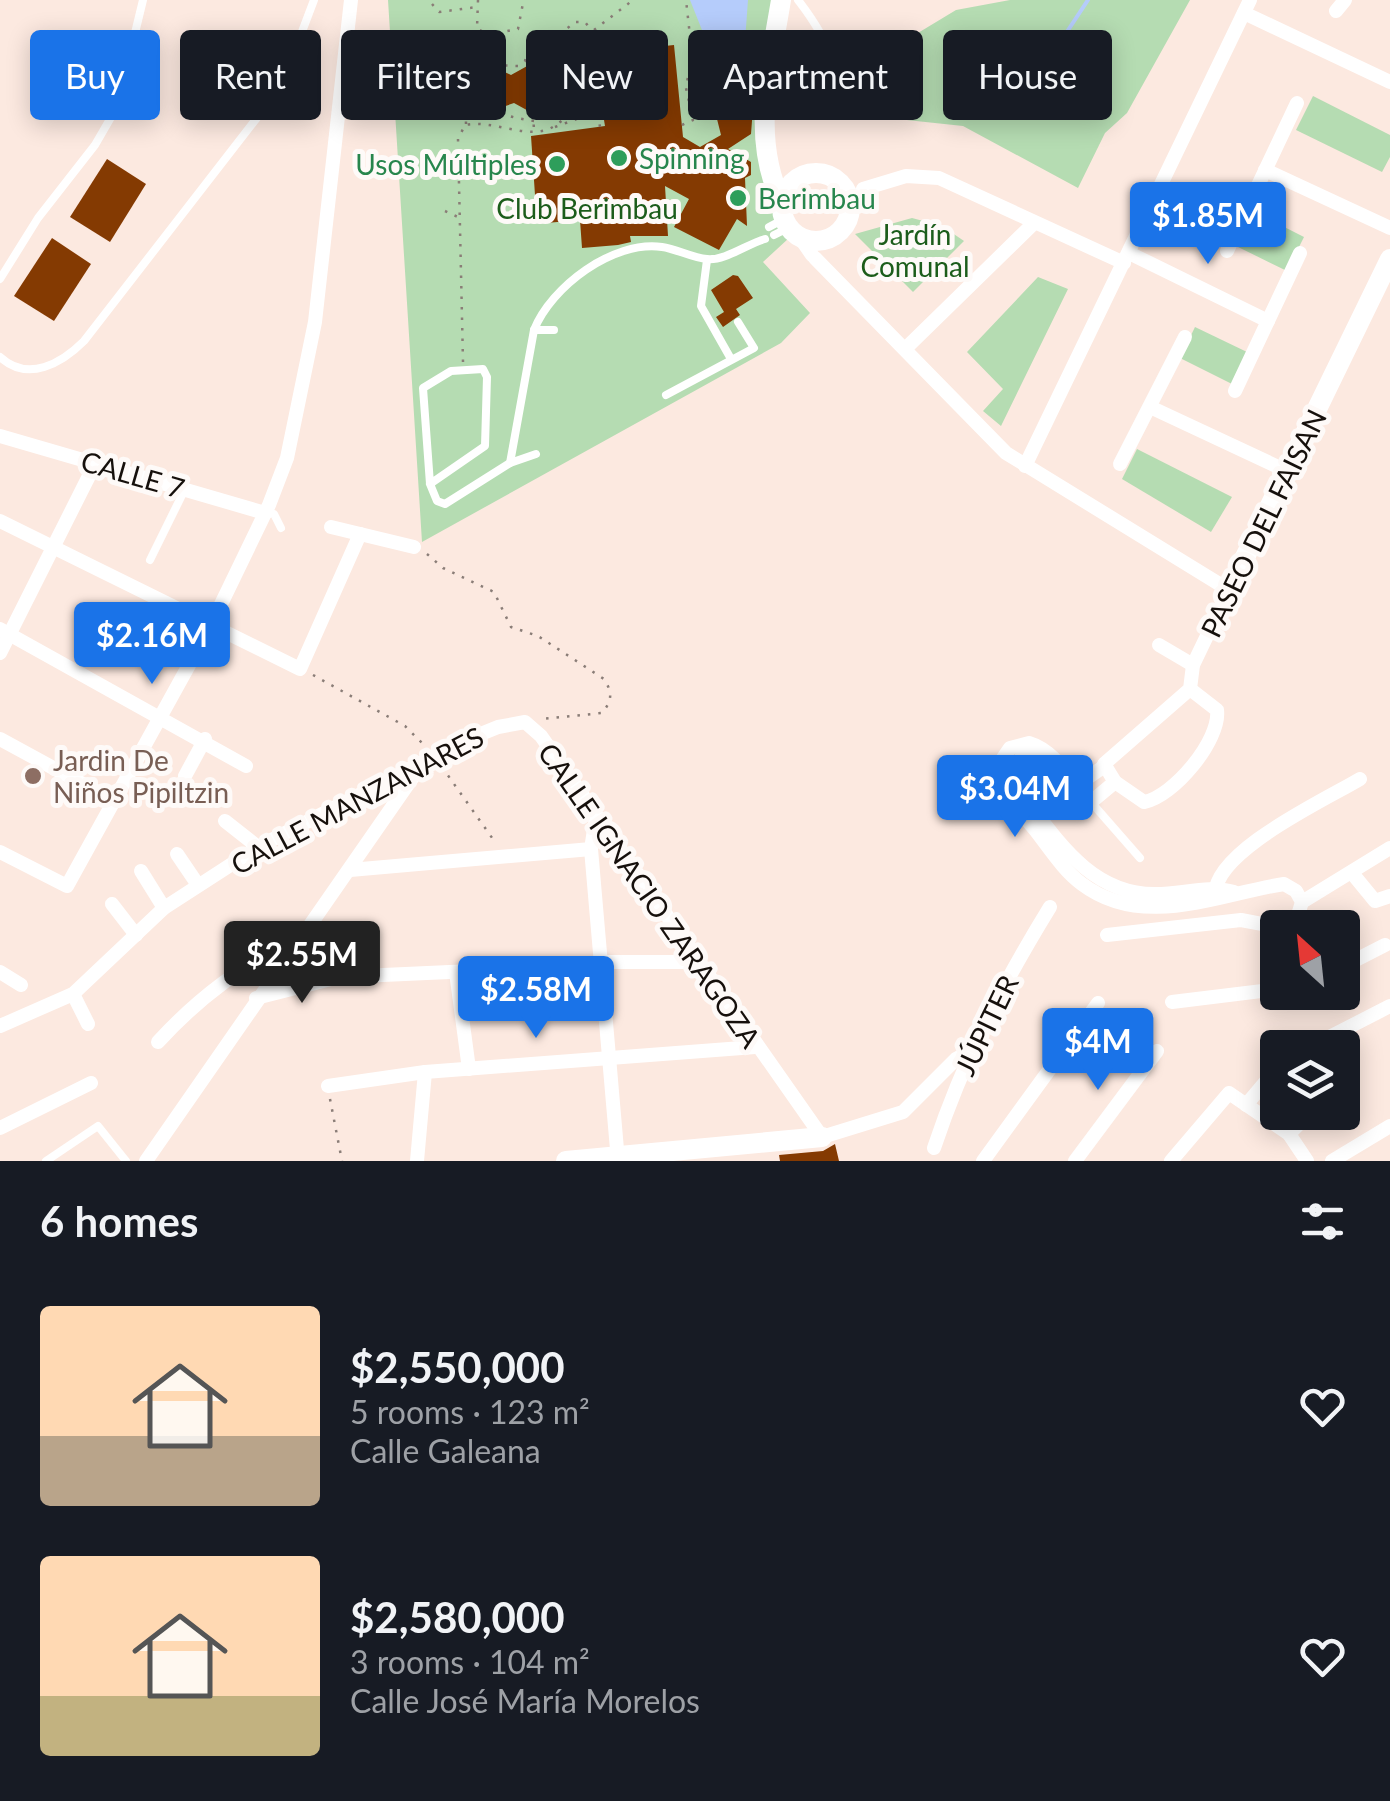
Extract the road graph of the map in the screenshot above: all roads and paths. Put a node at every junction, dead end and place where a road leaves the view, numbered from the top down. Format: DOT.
graph roads {
  1 [pos="143,0"];
  2 [pos="314,0"];
  3 [pos="351,0"];
  4 [pos="478,0"];
  5 [pos="633,0"];
  6 [pos="686,0"];
  7 [pos="781,0"];
  8 [pos="798,0"];
  9 [pos="523,3"];
  10 [pos="432,4"];
  11 [pos="1247,6"];
  12 [pos="477,7"];
  13 [pos="480,30"];
  14 [pos="565,30"];
  15 [pos="591,30"];
  16 [pos="593,30"];
  17 [pos="776,30"];
  18 [pos="815,30"];
  19 [pos="506,31"];
  20 [pos="1390,82"];
  21 [pos="1297,104"];
  22 [pos="506,117"];
  23 [pos="467,120"];
  24 [pos="561,120"];
  25 [pos="578,120"];
  26 [pos="599,120"];
  27 [pos="763,120"];
  28 [pos="534,122"];
  29 [pos="568,124"];
  30 [pos="465,125"];
  31 [pos="682,125"];
  32 [pos="554,127"];
  33 [pos="600,127"];
  34 [pos="534,131"];
  35 [pos="570,134"];
  36 [pos="1265,170"];
  37 [pos="857,191"];
  38 [pos="445,211"];
  39 [pos="461,218"];
  40 [pos="1033,224"];
  41 [pos="1390,228"];
  42 [pos="785,233"];
  43 [pos="1226,251"];
  44 [pos="1300,253"];
  45 [pos="1126,258"];
  46 [pos="1390,259"];
  47 [pos="708,260"];
  48 [pos="0,279"];
  49 [pos="458,291"];
  50 [pos="451,292"];
  51 [pos="1268,321"];
  52 [pos="738,322"];
  53 [pos="534,330"];
  54 [pos="554,330"];
  55 [pos="1185,337"];
  56 [pos="905,349"];
  57 [pos="0,357"];
  58 [pos="731,359"];
  59 [pos="464,368"];
  60 [pos="1236,390"];
  61 [pos="666,395"];
  62 [pos="1150,407"];
  63 [pos="0,436"];
  64 [pos="536,454"];
  65 [pos="510,463"];
  66 [pos="95,464"];
  67 [pos="1120,464"];
  68 [pos="1025,466"];
  69 [pos="1289,472"];
  70 [pos="430,484"];
  71 [pos="184,489"];
  72 [pos="265,512"];
  73 [pos="0,521"];
  74 [pos="330,527"];
  75 [pos="281,528"];
  76 [pos="360,534"];
  77 [pos="52,547"];
  78 [pos="414,548"];
  79 [pos="150,560"];
  80 [pos="1229,590"];
  81 [pos="210,627"];
  82 [pos="5,632"];
  83 [pos="1158,645"];
  84 [pos="0,653"];
  85 [pos="1192,665"];
  86 [pos="300,669"];
  87 [pos="1190,689"];
  88 [pos="160,717"];
  89 [pos="525,722"];
  90 [pos="0,739"];
  91 [pos="205,739"];
  92 [pos="429,758"];
  93 [pos="1105,764"];
  94 [pos="246,766"];
  95 [pos="185,776"];
  96 [pos="1360,779"];
  97 [pos="1071,782"];
  98 [pos="1115,782"];
  99 [pos="114,801"];
  100 [pos="1091,802"];
  101 [pos="596,817"];
  102 [pos="225,821"];
  103 [pos="258,847"];
  104 [pos="1390,848"];
  105 [pos="591,850"];
  106 [pos="0,852"];
  107 [pos="178,854"];
  108 [pos="505,855"];
  109 [pos="1140,858"];
  110 [pos="350,870"];
  111 [pos="141,871"];
  112 [pos="1352,873"];
  113 [pos="198,885"];
  114 [pos="1215,894"];
  115 [pos="1390,896"];
  116 [pos="1302,902"];
  117 [pos="112,904"];
  118 [pos="1050,907"];
  119 [pos="164,908"];
  120 [pos="1300,910"];
  121 [pos="1260,924"];
  122 [pos="304,933"];
  123 [pos="136,934"];
  124 [pos="1107,935"];
  125 [pos="1386,945"];
  126 [pos="1360,958"];
  127 [pos="600,962"];
  128 [pos="698,962"];
  129 [pos="579,966"];
  130 [pos="0,972"];
  131 [pos="456,972"];
  132 [pos="21,985"];
  133 [pos="1260,990"];
  134 [pos="73,994"];
  135 [pos="256,998"];
  136 [pos="1172,1002"];
  137 [pos="1098,1003"];
  138 [pos="1390,1006"];
  139 [pos="88,1024"];
  140 [pos="0,1026"];
  141 [pos="1343,1030"];
  142 [pos="158,1042"];
  143 [pos="756,1047"];
  144 [pos="1157,1051"];
  145 [pos="969,1052"];
  146 [pos="610,1058"];
  147 [pos="469,1068"];
  148 [pos="426,1072"];
  149 [pos="91,1083"];
  150 [pos="328,1086"];
  151 [pos="1260,1089"];
  152 [pos="1246,1105"];
  153 [pos="1390,1126"];
  154 [pos="0,1128"];
  155 [pos="1293,1130"];
  156 [pos="1289,1134"];
  157 [pos="822,1138"];
  158 [pos="934,1148"];
  159 [pos="618,1159"];
  160 [pos="46,1161"];
  161 [pos="126,1161"];
  162 [pos="146,1161"];
  163 [pos="342,1161"];
  164 [pos="418,1161"];
  165 [pos="566,1161"];
  166 [pos="983,1161"];
  167 [pos="1075,1161"];
  168 [pos="1170,1161"];
  169 [pos="1306,1161"];
  170 [pos="1332,1161"];
  1 -- 48 [label="lane"];
  2 -- 57 [label="lane"];
  3 -- 72 [label="street"];
  4 -- 12 [label="path"];
  5 -- 16 [label="path"];
  6 -- 31 [label="path"];
  7 -- 17 [label="street"];
  8 -- 18 [label="lane"];
  9 -- 19 [label="path"];
  10 -- 12 [label="path"];
  11 -- 20 [label="street"];
  11 -- 45 [label="street"];
  12 -- 13 [label="path"];
  14 -- 15 [label="path"];
  21 -- 36 [label="street"];
  22 -- 28 [label="path"];
  23 -- 30 [label="path"];
  24 -- 32 [label="path"];
  25 -- 29 [label="path"];
  26 -- 33 [label="path"];
  27 -- 42 [label="street"];
  28 -- 34 [label="path"];
  29 -- 32 [label="path"];
  29 -- 35 [label="path"];
  30 -- 34 [label="path"];
  30 -- 39 [label="path"];
  32 -- 34 [label="path"];
  36 -- 41 [label="street"];
  36 -- 43 [label="street"];
  37 -- 40 [label="street"];
  37 -- 42 [label="street"];
  37 -- 42 [label="street"];
  38 -- 39 [label="path"];
  39 -- 49 [label="path"];
  40 -- 45 [label="street"];
  40 -- 56 [label="street"];
  42 -- 47 [label="lane"];
  42 -- 56 [label="street"];
  44 -- 51 [label="street"];
  45 -- 51 [label="street"];
  45 -- 68 [label="street"];
  46 -- 69 [label="street, PASEO DEL FAISAN"];
  47 -- 53 [label="lane"];
  47 -- 58 [label="lane"];
  49 -- 50 [label="path"];
  49 -- 59 [label="path"];
  51 -- 60 [label="street"];
  52 -- 58 [label="lane"];
  53 -- 54 [label="lane"];
  53 -- 65 [label="lane"];
  55 -- 62 [label="street"];
  56 -- 68 [label="street"];
  58 -- 61 [label="lane"];
  59 -- 70 [label="lane"];
  59 -- 70 [label="lane"];
  62 -- 67 [label="street"];
  62 -- 69 [label="street"];
  63 -- 66 [label="street, CALLE 7"];
  64 -- 65 [label="lane"];
  65 -- 70 [label="lane"];
  66 -- 71 [label="street, CALLE 7"];
  66 -- 77 [label="street"];
  68 -- 80 [label="street"];
  69 -- 80 [label="street, PASEO DEL FAISAN"];
  71 -- 72 [label="street, CALLE 7"];
  71 -- 79 [label="lane"];
  72 -- 75 [label="lane"];
  72 -- 81 [label="street"];
  73 -- 77 [label="street"];
  74 -- 76 [label="street"];
  76 -- 78 [label="street"];
  76 -- 86 [label="street"];
  77 -- 81 [label="street"];
  77 -- 82 [label="street"];
  78 -- 89 [label="path, CALLE IGNACIO ZARAGOZA"];
  80 -- 85 [label="street, PASEO DEL FAISAN"];
  81 -- 86 [label="street"];
  81 -- 88 [label="street"];
  82 -- 84 [label="street"];
  82 -- 88 [label="street"];
  83 -- 85 [label="street"];
  85 -- 87 [label="street, PASEO DEL FAISAN"];
  86 -- 92 [label="path"];
  87 -- 93 [label="street"];
  87 -- 98 [label="street"];
  88 -- 91 [label="street"];
  88 -- 99 [label="street"];
  89 -- 92 [label="street, CALLE MANZANARES"];
  89 -- 101 [label="street, CALLE IGNACIO ZARAGOZA"];
  90 -- 99 [label="street"];
  91 -- 94 [label="street"];
  91 -- 95 [label="street"];
  92 -- 103 [label="street, CALLE MANZANARES"];
  92 -- 108 [label="path"];
  92 -- 110 [label="street"];
  93 -- 97 [label="street"];
  93 -- 98 [label="street"];
  96 -- 114 [label="street"];
  97 -- 100 [label="street"];
  97 -- 114 [label="street"];
  98 -- 100 [label="street"];
  99 -- 106 [label="street"];
  100 -- 109 [label="lane"];
  101 -- 105 [label="street"];
  101 -- 128 [label="street, CALLE IGNACIO ZARAGOZA"];
  102 -- 103 [label="street"];
  103 -- 113 [label="street, CALLE MANZANARES"];
  104 -- 112 [label="street"];
  105 -- 108 [label="street"];
  105 -- 127 [label="street"];
  107 -- 113 [label="street"];
  108 -- 110 [label="street"];
  110 -- 122 [label="street"];
  111 -- 119 [label="street"];
  112 -- 115 [label="street"];
  112 -- 116 [label="street"];
  113 -- 119 [label="street, CALLE MANZANARES"];
  114 -- 116 [label="street"];
  116 -- 120 [label="street"];
  117 -- 123 [label="street"];
  118 -- 145 [label="street, JÚPITER"];
  119 -- 123 [label="street, CALLE MANZANARES"];
  121 -- 124 [label="street"];
  122 -- 135 [label="street"];
  122 -- 142 [label="street"];
  123 -- 134 [label="street, CALLE MANZANARES"];
  125 -- 126 [label="street"];
  127 -- 128 [label="street"];
  127 -- 146 [label="street"];
  128 -- 143 [label="street, CALLE IGNACIO ZARAGOZA"];
  129 -- 131 [label="street"];
  130 -- 132 [label="street"];
  131 -- 135 [label="street"];
  131 -- 147 [label="street"];
  133 -- 136 [label="street"];
  134 -- 139 [label="street"];
  134 -- 140 [label="street, CALLE MANZANARES"];
  135 -- 162 [label="street"];
  137 -- 166 [label="street"];
  138 -- 141 [label="street"];
  143 -- 146 [label="street"];
  143 -- 157 [label="street, CALLE IGNACIO ZARAGOZA"];
  144 -- 167 [label="street"];
  145 -- 157 [label="street"];
  145 -- 158 [label="street, JÚPITER"];
  146 -- 147 [label="street"];
  146 -- 159 [label="street"];
  147 -- 148 [label="street"];
  148 -- 150 [label="street"];
  148 -- 164 [label="street"];
  149 -- 154 [label="street"];
  150 -- 163 [label="path"];
  151 -- 152 [label="street"];
  152 -- 156 [label="street"];
  152 -- 168 [label="street"];
  153 -- 170 [label="street"];
  155 -- 156 [label="street"];
  156 -- 169 [label="street"];
  157 -- 159 [label="street"];
  159 -- 165 [label="street"];
  160 -- 161 [label="lane"];
}
